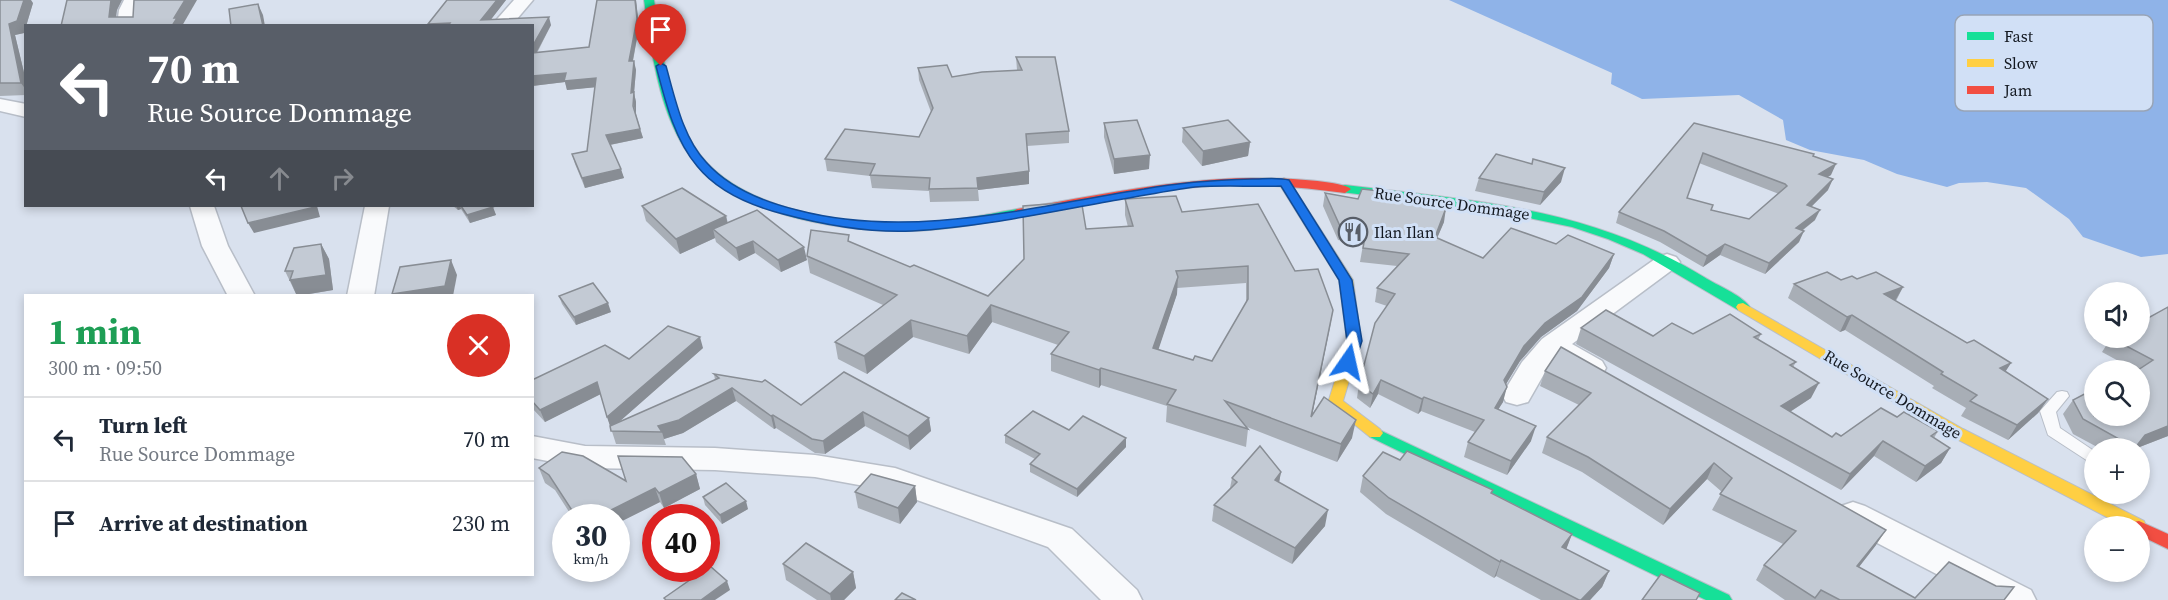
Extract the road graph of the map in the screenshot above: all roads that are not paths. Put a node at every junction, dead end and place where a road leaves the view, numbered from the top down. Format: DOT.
graph roads {
  1 [pos="133,0"];
  2 [pos="524,0"];
  3 [pos="649,0"];
  4 [pos="127,24"];
  5 [pos="502,24"];
  6 [pos="0,105"];
  7 [pos="24,111"];
  8 [pos="1284,182"];
  9 [pos="202,207"];
  10 [pos="377,207"];
  11 [pos="1667,262"];
  12 [pos="241,294"];
  13 [pos="360,294"];
  14 [pos="1552,345"];
  15 [pos="1621,384"];
  16 [pos="1517,395"];
  17 [pos="2062,396"];
  18 [pos="534,447"];
  19 [pos="2084,452"];
  20 [pos="2084,491"];
  21 [pos="1830,501"];
  22 [pos="2108,504"];
  23 [pos="2124,516"];
  24 [pos="2150,533"];
  25 [pos="2168,542"];
  26 [pos="1124,600"];
  27 [pos="1724,600"];
  28 [pos="2018,600"];
  1 -- 4 [label="street"];
  2 -- 5 [label="street"];
  3 -- 8 [label="main road, Rue Source Dommage"];
  6 -- 7 [label="street"];
  8 -- 11 [label="main road, Rue Source Dommage"];
  8 -- 27 [label="main road"];
  9 -- 12 [label="street"];
  10 -- 13 [label="street"];
  11 -- 14 [label="street"];
  11 -- 20 [label="main road, Rue Source Dommage"];
  14 -- 15 [label="street"];
  14 -- 16 [label="street"];
  17 -- 19 [label="lane"];
  18 -- 26 [label="street"];
  21 -- 28 [label="street"];
  22 -- 23 [label="main road, Rue Source Dommage"];
  24 -- 25 [label="main road, Rue Source Dommage"];
}
